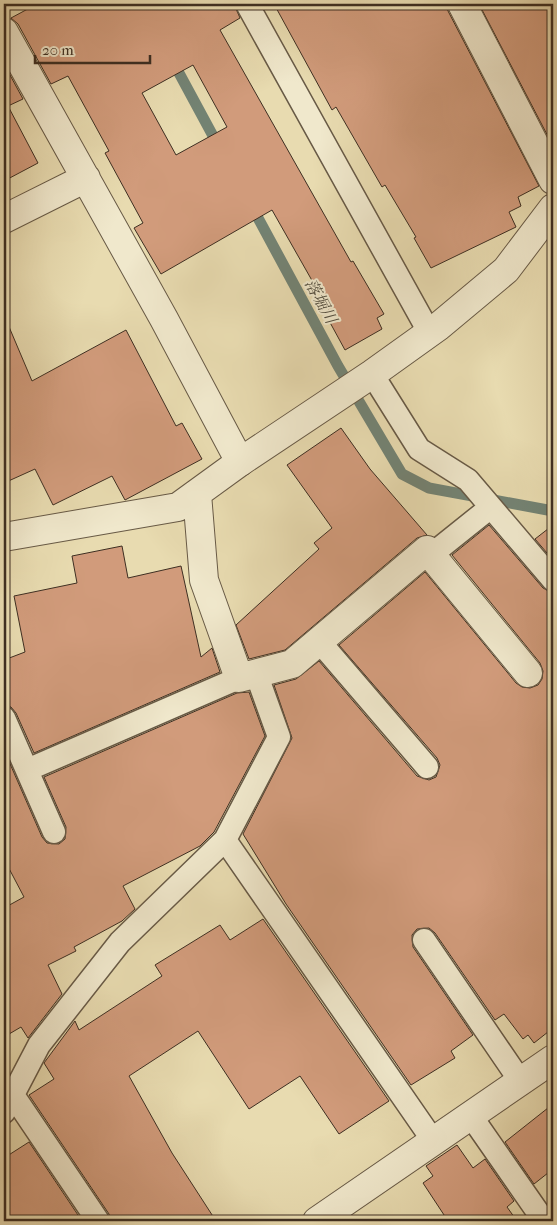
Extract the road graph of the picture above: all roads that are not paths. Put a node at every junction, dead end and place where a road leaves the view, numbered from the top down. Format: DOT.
graph roads {
  1 [pos="247,4"];
  2 [pos="462,4"];
  3 [pos="4,32"];
  4 [pos="86,178"];
  5 [pos="553,180"];
  6 [pos="553,208"];
  7 [pos="4,219"];
  8 [pos="430,332"];
  9 [pos="358,383"];
  10 [pos="240,462"];
  11 [pos="196,494"];
  12 [pos="489,506"];
  13 [pos="4,537"];
  14 [pos="431,555"];
  15 [pos="553,580"];
  16 [pos="320,641"];
  17 [pos="528,674"];
  18 [pos="247,675"];
  19 [pos="4,718"];
  20 [pos="427,767"];
  21 [pos="27,770"];
  22 [pos="54,832"];
  23 [pos="225,840"];
  24 [pos="424,940"];
  25 [pos="553,1059"];
  26 [pos="521,1082"];
  27 [pos="8,1104"];
  28 [pos="471,1116"];
  29 [pos="434,1142"];
  30 [pos="98,1221"];
  31 [pos="317,1221"];
  32 [pos="544,1221"];
  1 -- 8 [label="lane"];
  2 -- 5 [label="street"];
  3 -- 4 [label="street"];
  4 -- 7 [label="street"];
  4 -- 10 [label="street"];
  6 -- 8 [label="street"];
  8 -- 9 [label="street"];
  9 -- 10 [label="street"];
  9 -- 12 [label="lane"];
  10 -- 11 [label="street"];
  11 -- 13 [label="street"];
  11 -- 18 [label="street"];
  12 -- 14 [label="lane"];
  12 -- 15 [label="lane"];
  14 -- 16 [label="street"];
  14 -- 17 [label="street"];
  16 -- 18 [label="street"];
  16 -- 20 [label="lane"];
  18 -- 21 [label="lane"];
  18 -- 23 [label="lane"];
  19 -- 21 [label="lane"];
  21 -- 22 [label="lane"];
  23 -- 27 [label="lane"];
  23 -- 29 [label="lane"];
  24 -- 26 [label="lane"];
  25 -- 26 [label="street"];
  26 -- 28 [label="street"];
  27 -- 30 [label="lane"];
  28 -- 29 [label="street"];
  28 -- 32 [label="lane"];
  29 -- 31 [label="street"];
}
